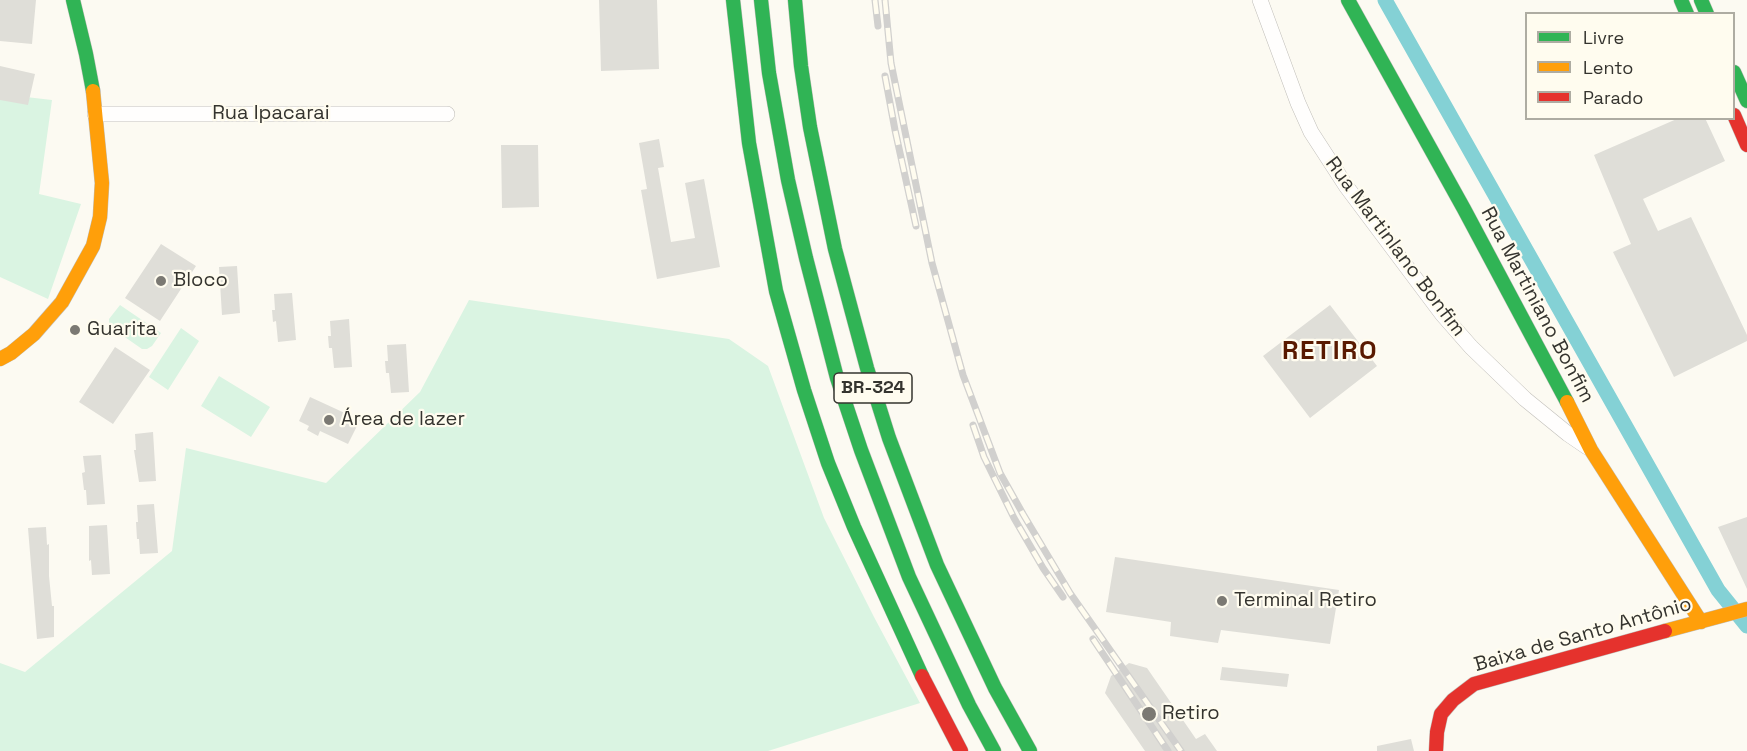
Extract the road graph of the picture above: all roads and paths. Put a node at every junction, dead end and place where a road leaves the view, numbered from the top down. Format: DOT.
graph roads {
  1 [pos="73,0"];
  2 [pos="732,0"];
  3 [pos="761,0"];
  4 [pos="795,0"];
  5 [pos="1260,0"];
  6 [pos="1348,0"];
  7 [pos="1740,80"];
  8 [pos="1747,101"];
  9 [pos="95,114"];
  10 [pos="447,114"];
  11 [pos="1735,117"];
  12 [pos="1747,145"];
  13 [pos="756,182"];
  14 [pos="784,256"];
  15 [pos="804,307"];
  16 [pos="0,359"];
  17 [pos="837,378"];
  18 [pos="1591,450"];
  19 [pos="1747,609"];
  20 [pos="1701,622"];
  21 [pos="961,751"];
  22 [pos="994,751"];
  23 [pos="1029,751"];
  24 [pos="1436,751"];
  1 -- 9 [label="main road"];
  2 -- 13 [label="main road"];
  3 -- 17 [label="main road, BR-324"];
  4 -- 23 [label="main road, BR-324"];
  5 -- 18 [label="street, Rua Martinlano Bonfim"];
  6 -- 18 [label="main road, Rua Martiniano Bonfim"];
  7 -- 8 [label="main road"];
  9 -- 10 [label="street, Rua Ipacarai"];
  9 -- 16 [label="main road"];
  11 -- 12 [label="main road"];
  13 -- 14 [label="main road"];
  13 -- 21 [label="main road"];
  15 -- 17 [label="main road"];
  17 -- 22 [label="main road, BR-324"];
  18 -- 20 [label="main road, Rua Martiniano Bonfim"];
  19 -- 20 [label="main road, Baixa de Santo Antônio"];
  20 -- 24 [label="main road, Baixa de Santo Antônio"];
}
